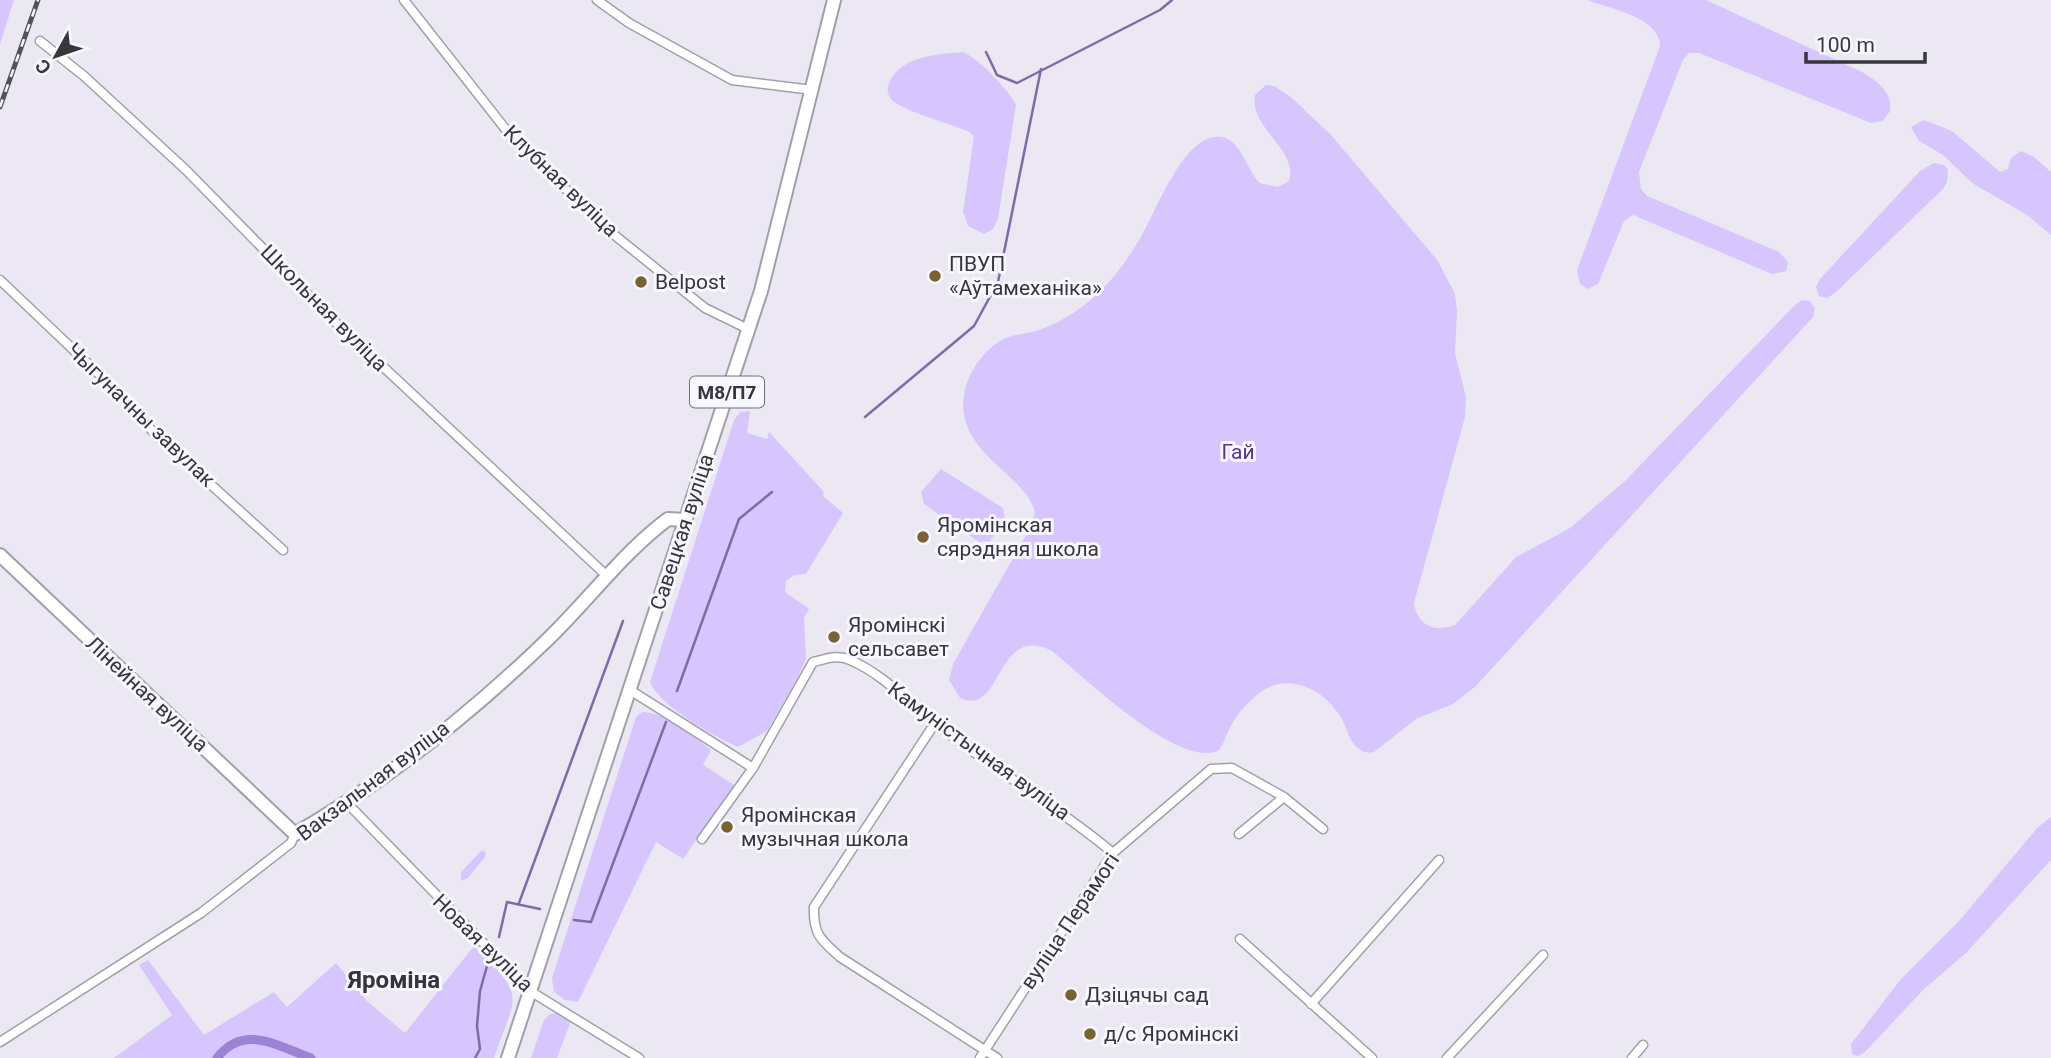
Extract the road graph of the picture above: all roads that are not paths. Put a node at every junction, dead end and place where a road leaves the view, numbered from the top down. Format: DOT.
graph roads {
  1 [pos="404,0"];
  2 [pos="597,0"];
  3 [pos="834,0"];
  4 [pos="40,41"];
  5 [pos="813,90"];
  6 [pos="0,280"];
  7 [pos="748,329"];
  8 [pos="686,520"];
  9 [pos="283,550"];
  10 [pos="0,555"];
  11 [pos="607,576"];
  12 [pos="630,690"];
  13 [pos="935,723"];
  14 [pos="753,768"];
  15 [pos="1284,797"];
  16 [pos="347,803"];
  17 [pos="1323,829"];
  18 [pos="295,834"];
  19 [pos="1239,834"];
  20 [pos="702,839"];
  21 [pos="1113,853"];
  22 [pos="1438,860"];
  23 [pos="1240,939"];
  24 [pos="1543,955"];
  25 [pos="530,991"];
  26 [pos="1311,1004"];
  27 [pos="0,1042"];
  28 [pos="1643,1045"];
  29 [pos="983,1054"];
  30 [pos="508,1058"];
  31 [pos="639,1058"];
  32 [pos="997,1058"];
  33 [pos="1372,1058"];
  34 [pos="1447,1058"];
  35 [pos="1632,1058"];
  1 -- 7 [label="street, Клубная вуліца"];
  2 -- 5 [label="street"];
  3 -- 5 [label="main road, Савецкая вуліца / М8/П7"];
  4 -- 11 [label="street, Школьная вуліца"];
  5 -- 7 [label="main road, Савецкая вуліца / М8/П7"];
  6 -- 9 [label="street, Чыгуначны завулак"];
  7 -- 8 [label="main road, Савецкая вуліца / М8/П7"];
  8 -- 11 [label="main road, Вакзальная вуліца"];
  8 -- 12 [label="main road, Савецкая вуліца / М8/П7"];
  10 -- 18 [label="main road, Лінейная вуліца"];
  11 -- 16 [label="main road, Вакзальная вуліца"];
  12 -- 14 [label="street"];
  12 -- 25 [label="main road, Савецкая вуліца / М8/П7"];
  13 -- 14 [label="street, Камуністычная вуліца"];
  13 -- 21 [label="street, Камуністычная вуліца"];
  13 -- 29 [label="street"];
  14 -- 20 [label="street, Камуністычная вуліца"];
  15 -- 17 [label="street, вуліца Перамогі"];
  15 -- 19 [label="street"];
  15 -- 21 [label="street, вуліца Перамогі"];
  16 -- 18 [label="main road, Вакзальная вуліца"];
  16 -- 25 [label="street, Новая вуліца"];
  18 -- 27 [label="street, Вакзальная вуліца"];
  21 -- 29 [label="street, вуліца Перамогі"];
  22 -- 26 [label="street"];
  23 -- 26 [label="street"];
  24 -- 34 [label="street"];
  25 -- 30 [label="main road, Савецкая вуліца / М8/П7"];
  25 -- 31 [label="street, Новая вуліца"];
  26 -- 33 [label="street"];
  28 -- 35 [label="street"];
  29 -- 32 [label="street"];
}
